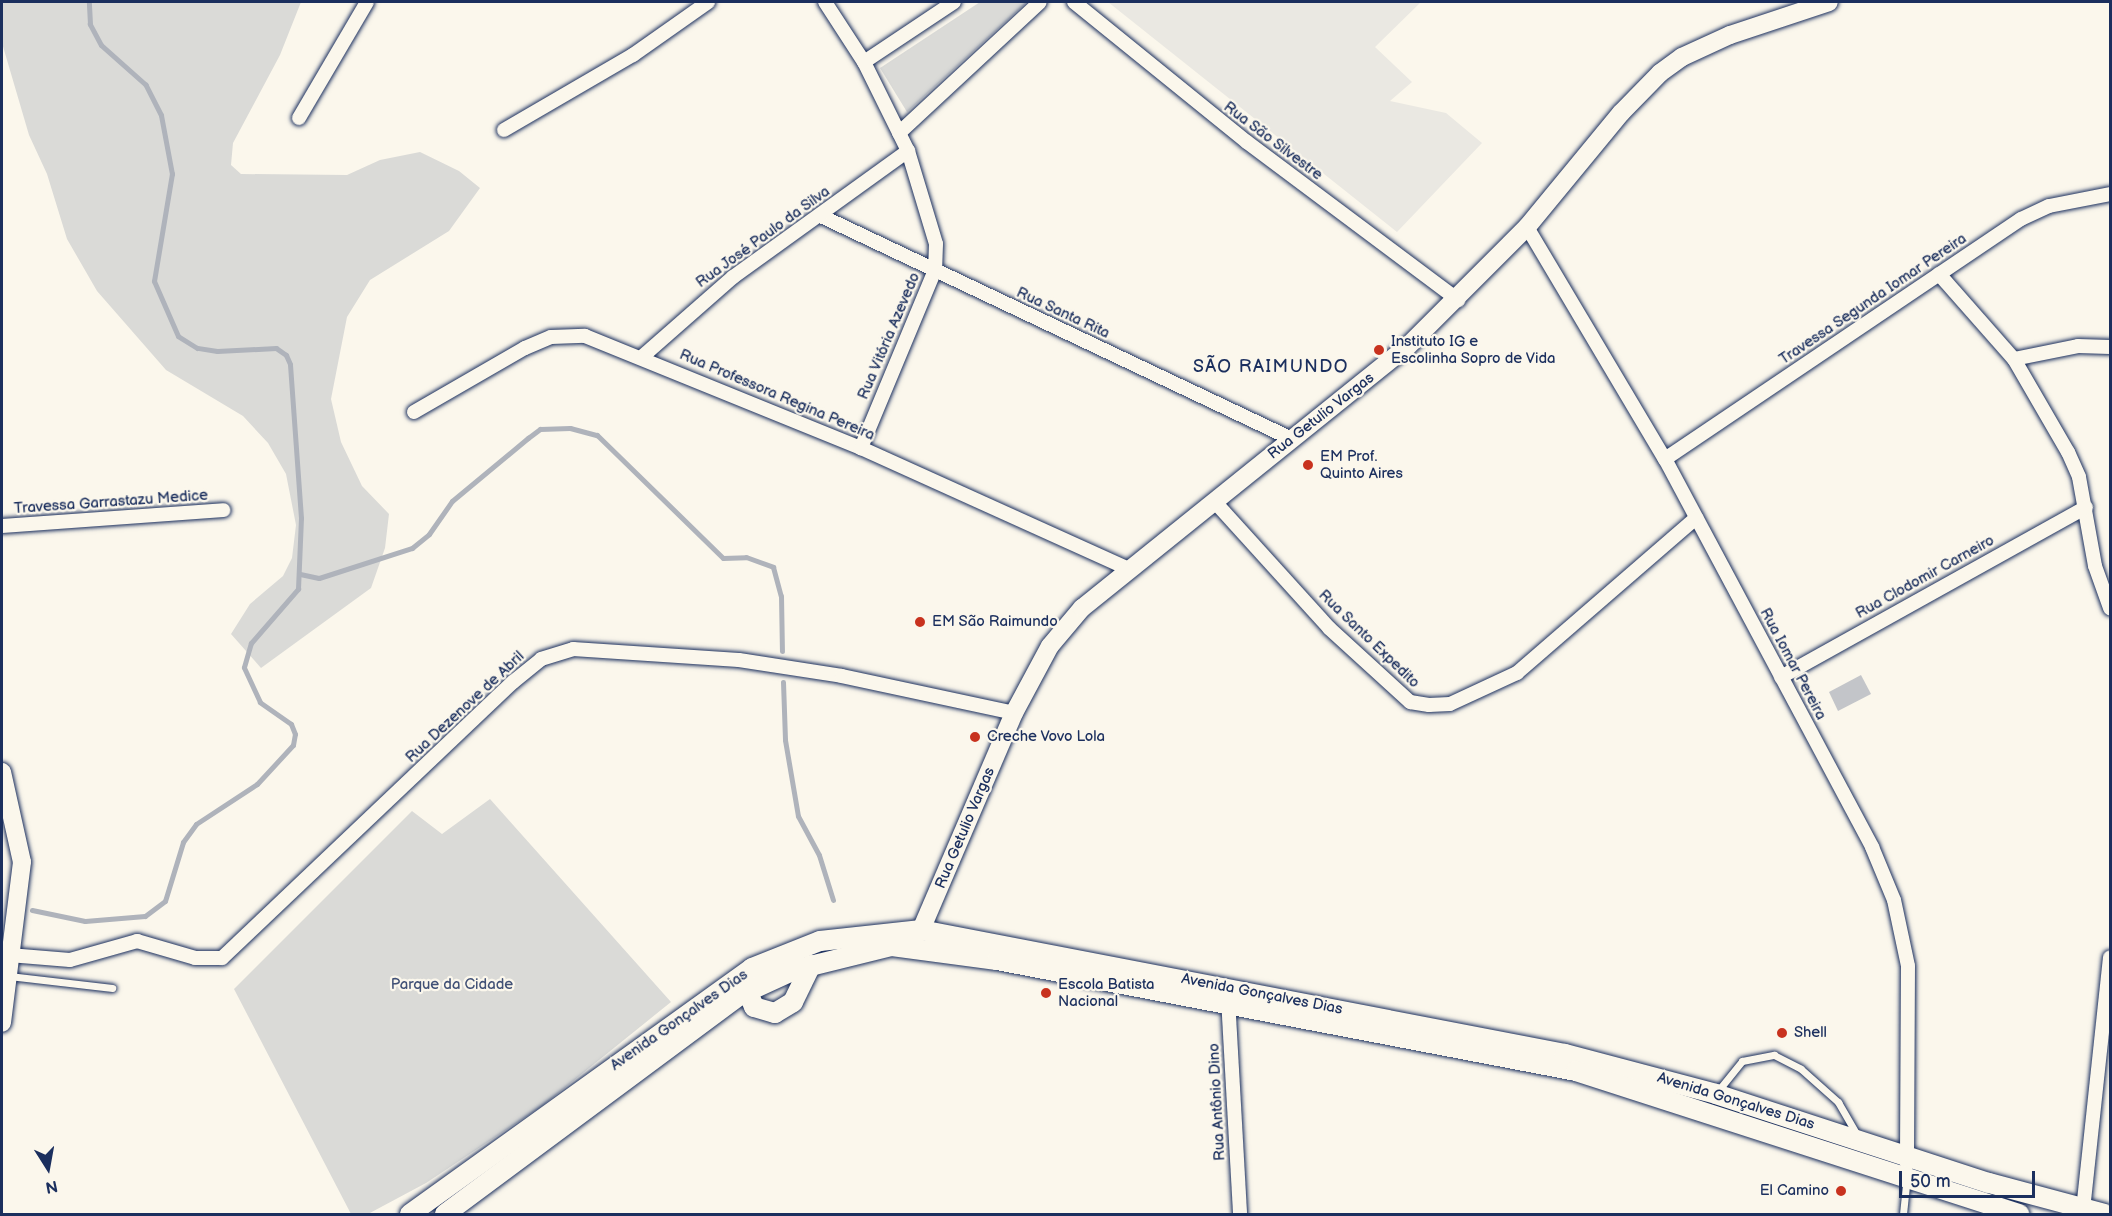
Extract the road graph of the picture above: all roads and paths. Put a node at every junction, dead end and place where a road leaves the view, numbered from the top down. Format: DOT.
graph roads {
  1 [pos="367,2"];
  2 [pos="708,2"];
  3 [pos="825,2"];
  4 [pos="954,2"];
  5 [pos="1040,2"];
  6 [pos="1074,2"];
  7 [pos="1829,2"];
  8 [pos="864,62"];
  9 [pos="299,118"];
  10 [pos="504,130"];
  11 [pos="899,133"];
  12 [pos="908,151"];
  13 [pos="2110,194"];
  14 [pos="821,216"];
  15 [pos="1527,227"];
  16 [pos="935,270"];
  17 [pos="1939,274"];
  18 [pos="1458,300"];
  19 [pos="2110,347"];
  20 [pos="643,356"];
  21 [pos="2014,359"];
  22 [pos="414,412"];
  23 [pos="1292,439"];
  24 [pos="861,448"];
  25 [pos="1665,459"];
  26 [pos="1215,501"];
  27 [pos="2086,507"];
  28 [pos="223,510"];
  29 [pos="1696,518"];
  30 [pos="2,526"];
  31 [pos="1127,568"];
  32 [pos="2110,608"];
  33 [pos="1781,677"];
  34 [pos="1014,713"];
  35 [pos="2,772"];
  36 [pos="921,930"];
  37 [pos="808,944"];
  38 [pos="9,955"];
  39 [pos="849,955"];
  40 [pos="2110,957"];
  41 [pos="811,965"];
  42 [pos="7,976"];
  43 [pos="112,988"];
  44 [pos="750,990"];
  45 [pos="1228,994"];
  46 [pos="2,1023"];
  47 [pos="1716,1094"];
  48 [pos="1750,1127"];
  49 [pos="1830,1129"];
  50 [pos="1859,1138"];
  51 [pos="1907,1154"];
  52 [pos="1908,1178"];
  53 [pos="2083,1210"];
  54 [pos="410,1215"];
  55 [pos="445,1215"];
  56 [pos="1240,1215"];
  57 [pos="1903,1215"];
  58 [pos="2020,1215"];
  59 [pos="2105,1215"];
  1 -- 9 [label="street"];
  2 -- 10 [label="street"];
  3 -- 8 [label="street"];
  4 -- 8 [label="street"];
  5 -- 11 [label="street"];
  6 -- 18 [label="street, Rua São Silvestre"];
  7 -- 15 [label="street, Rua Getulio Vargas"];
  8 -- 11 [label="street"];
  11 -- 12 [label="street"];
  12 -- 14 [label="street, Rua José Paulo da Silva"];
  12 -- 16 [label="street"];
  13 -- 17 [label="street, Travessa Segunda Iomar Pereira"];
  14 -- 16 [label="street, Rua Santa Rita"];
  14 -- 20 [label="street, Rua José Paulo da Silva"];
  15 -- 18 [label="street, Rua Getulio Vargas"];
  15 -- 25 [label="street, Rua Iomar Pereira"];
  16 -- 23 [label="street, Rua Santa Rita"];
  16 -- 24 [label="street, Rua Vitória Azevedo"];
  17 -- 21 [label="street"];
  17 -- 25 [label="street, Travessa Segunda Iomar Pereira"];
  18 -- 23 [label="street, Rua Getulio Vargas"];
  19 -- 21 [label="street"];
  20 -- 22 [label="street, Rua Professora Regina Pereira"];
  20 -- 24 [label="street, Rua Professora Regina Pereira"];
  21 -- 27 [label="street"];
  23 -- 26 [label="street, Rua Getulio Vargas"];
  24 -- 31 [label="street, Rua Professora Regina Pereira"];
  25 -- 29 [label="street, Rua Iomar Pereira"];
  26 -- 29 [label="street, Rua Santo Expedito"];
  26 -- 31 [label="street, Rua Getulio Vargas"];
  27 -- 32 [label="street"];
  27 -- 33 [label="street, Rua Clodomir Carneiro"];
  28 -- 30 [label="street, Travessa Garrastazu Medice"];
  29 -- 33 [label="street, Rua Iomar Pereira"];
  31 -- 34 [label="street, Rua Getulio Vargas"];
  33 -- 51 [label="street, Rua Iomar Pereira"];
  34 -- 36 [label="street, Rua Getulio Vargas"];
  34 -- 38 [label="street, Rua Dezenove de Abril"];
  35 -- 38 [label="street"];
  36 -- 37 [label="main road, Avenida Gonçalves Dias"];
  36 -- 39 [label="main road"];
  36 -- 45 [label="main road, Avenida Gonçalves Dias"];
  37 -- 44 [label="main road"];
  37 -- 54 [label="main road, Avenida Gonçalves Dias"];
  38 -- 42 [label="street"];
  39 -- 41 [label="main road, Avenida Gonçalves Dias"];
  39 -- 45 [label="main road, Avenida Gonçalves Dias"];
  40 -- 53 [label="street"];
  41 -- 44 [label="main road, Avenida Gonçalves Dias"];
  41 -- 44 [label="main road"];
  42 -- 43 [label="lane"];
  42 -- 46 [label="street"];
  44 -- 55 [label="main road, Avenida Gonçalves Dias"];
  45 -- 47 [label="main road, Avenida Gonçalves Dias"];
  45 -- 48 [label="main road, Avenida Gonçalves Dias"];
  45 -- 56 [label="street, Rua Antônio Dino"];
  47 -- 49 [label="main road, Avenida Gonçalves Dias"];
  47 -- 50 [label="lane"];
  48 -- 49 [label="main road"];
  48 -- 52 [label="main road, Avenida Gonçalves Dias"];
  49 -- 50 [label="main road, Avenida Gonçalves Dias"];
  50 -- 51 [label="main road, Avenida Gonçalves Dias"];
  51 -- 52 [label="street, Rua Iomar Pereira"];
  51 -- 53 [label="main road, Avenida Gonçalves Dias"];
  52 -- 57 [label="lane"];
  52 -- 58 [label="main road, Avenida Gonçalves Dias"];
  53 -- 59 [label="main road, Avenida Gonçalves Dias"];
}
